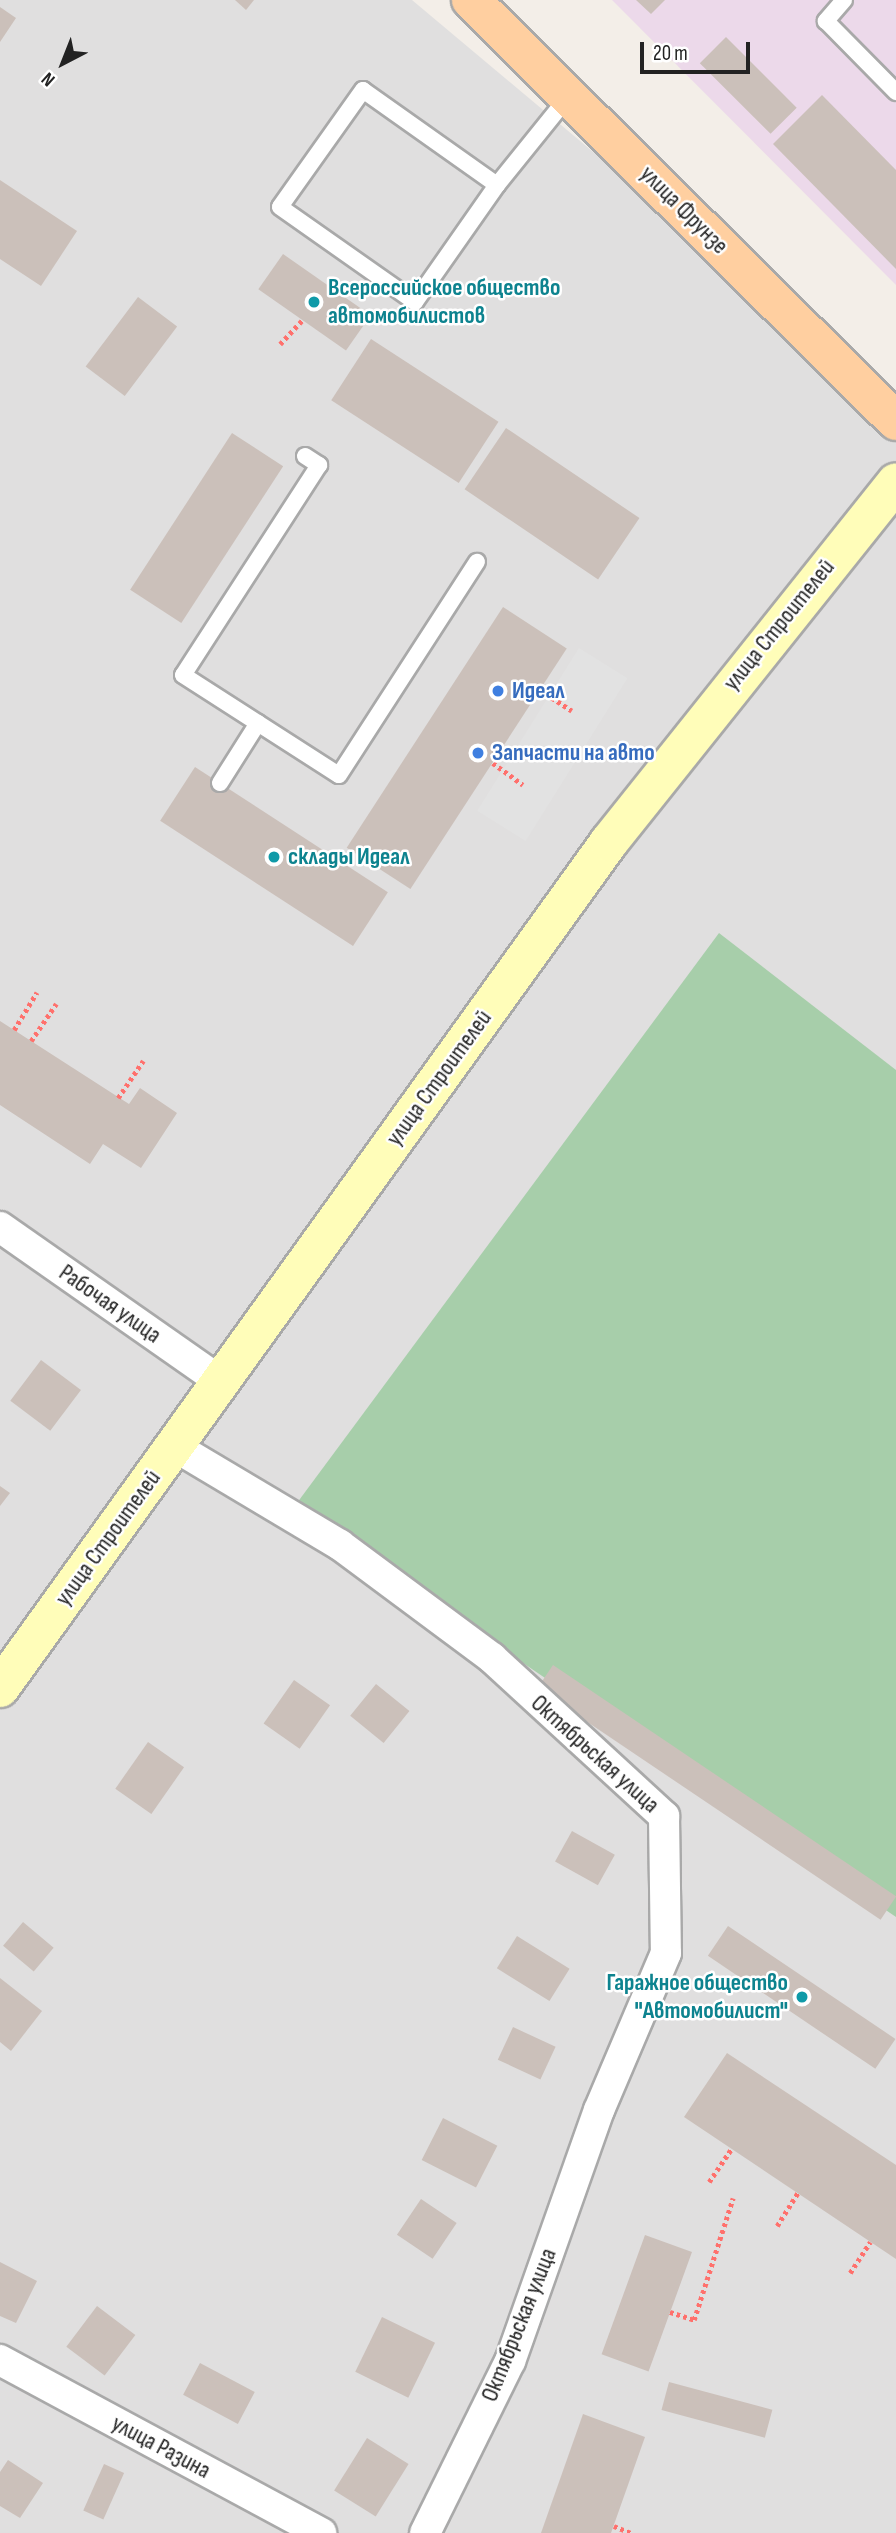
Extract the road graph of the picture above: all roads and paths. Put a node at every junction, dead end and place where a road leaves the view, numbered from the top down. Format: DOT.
graph roads {
  1 [pos="471,0"];
  2 [pos="844,0"];
  3 [pos="896,92"];
  4 [pos="570,95"];
  5 [pos="497,185"];
  6 [pos="302,320"];
  7 [pos="280,344"];
  8 [pos="896,421"];
  9 [pos="304,456"];
  10 [pos="896,482"];
  11 [pos="477,562"];
  12 [pos="540,690"];
  13 [pos="572,711"];
  14 [pos="258,723"];
  15 [pos="492,764"];
  16 [pos="220,783"];
  17 [pos="523,785"];
  18 [pos="37,992"];
  19 [pos="56,1004"];
  20 [pos="14,1030"];
  21 [pos="31,1041"];
  22 [pos="143,1061"];
  23 [pos="118,1098"];
  24 [pos="0,1227"];
  25 [pos="220,1381"];
  26 [pos="174,1446"];
  27 [pos="0,1688"];
  28 [pos="731,2149"];
  29 [pos="709,2182"];
  30 [pos="798,2193"];
  31 [pos="733,2198"];
  32 [pos="777,2226"];
  33 [pos="870,2242"];
  34 [pos="850,2273"];
  35 [pos="670,2312"];
  36 [pos="0,2360"];
  37 [pos="614,2526"];
  38 [pos="321,2533"];
  39 [pos="425,2533"];
  40 [pos="631,2533"];
  1 -- 4 [label="main road, улица Фрунзе"];
  2 -- 3 [label="lane"];
  4 -- 5 [label="lane"];
  4 -- 8 [label="main road, улица Фрунзе"];
  5 -- 5 [label="lane"];
  6 -- 7 [label="path"];
  9 -- 14 [label="lane"];
  10 -- 25 [label="street, улица Строителей"];
  11 -- 14 [label="lane"];
  12 -- 13 [label="path"];
  14 -- 16 [label="lane"];
  15 -- 17 [label="path"];
  18 -- 20 [label="path"];
  19 -- 21 [label="path"];
  22 -- 23 [label="path"];
  24 -- 25 [label="street, Рабочая улица"];
  25 -- 26 [label="street, улица Строителей"];
  26 -- 27 [label="street, улица Строителей"];
  26 -- 39 [label="street, Октябрьская улица"];
  28 -- 29 [label="path"];
  30 -- 32 [label="path"];
  31 -- 35 [label="path"];
  33 -- 34 [label="path"];
  36 -- 38 [label="street, улица Разина"];
  37 -- 40 [label="path"];
}
